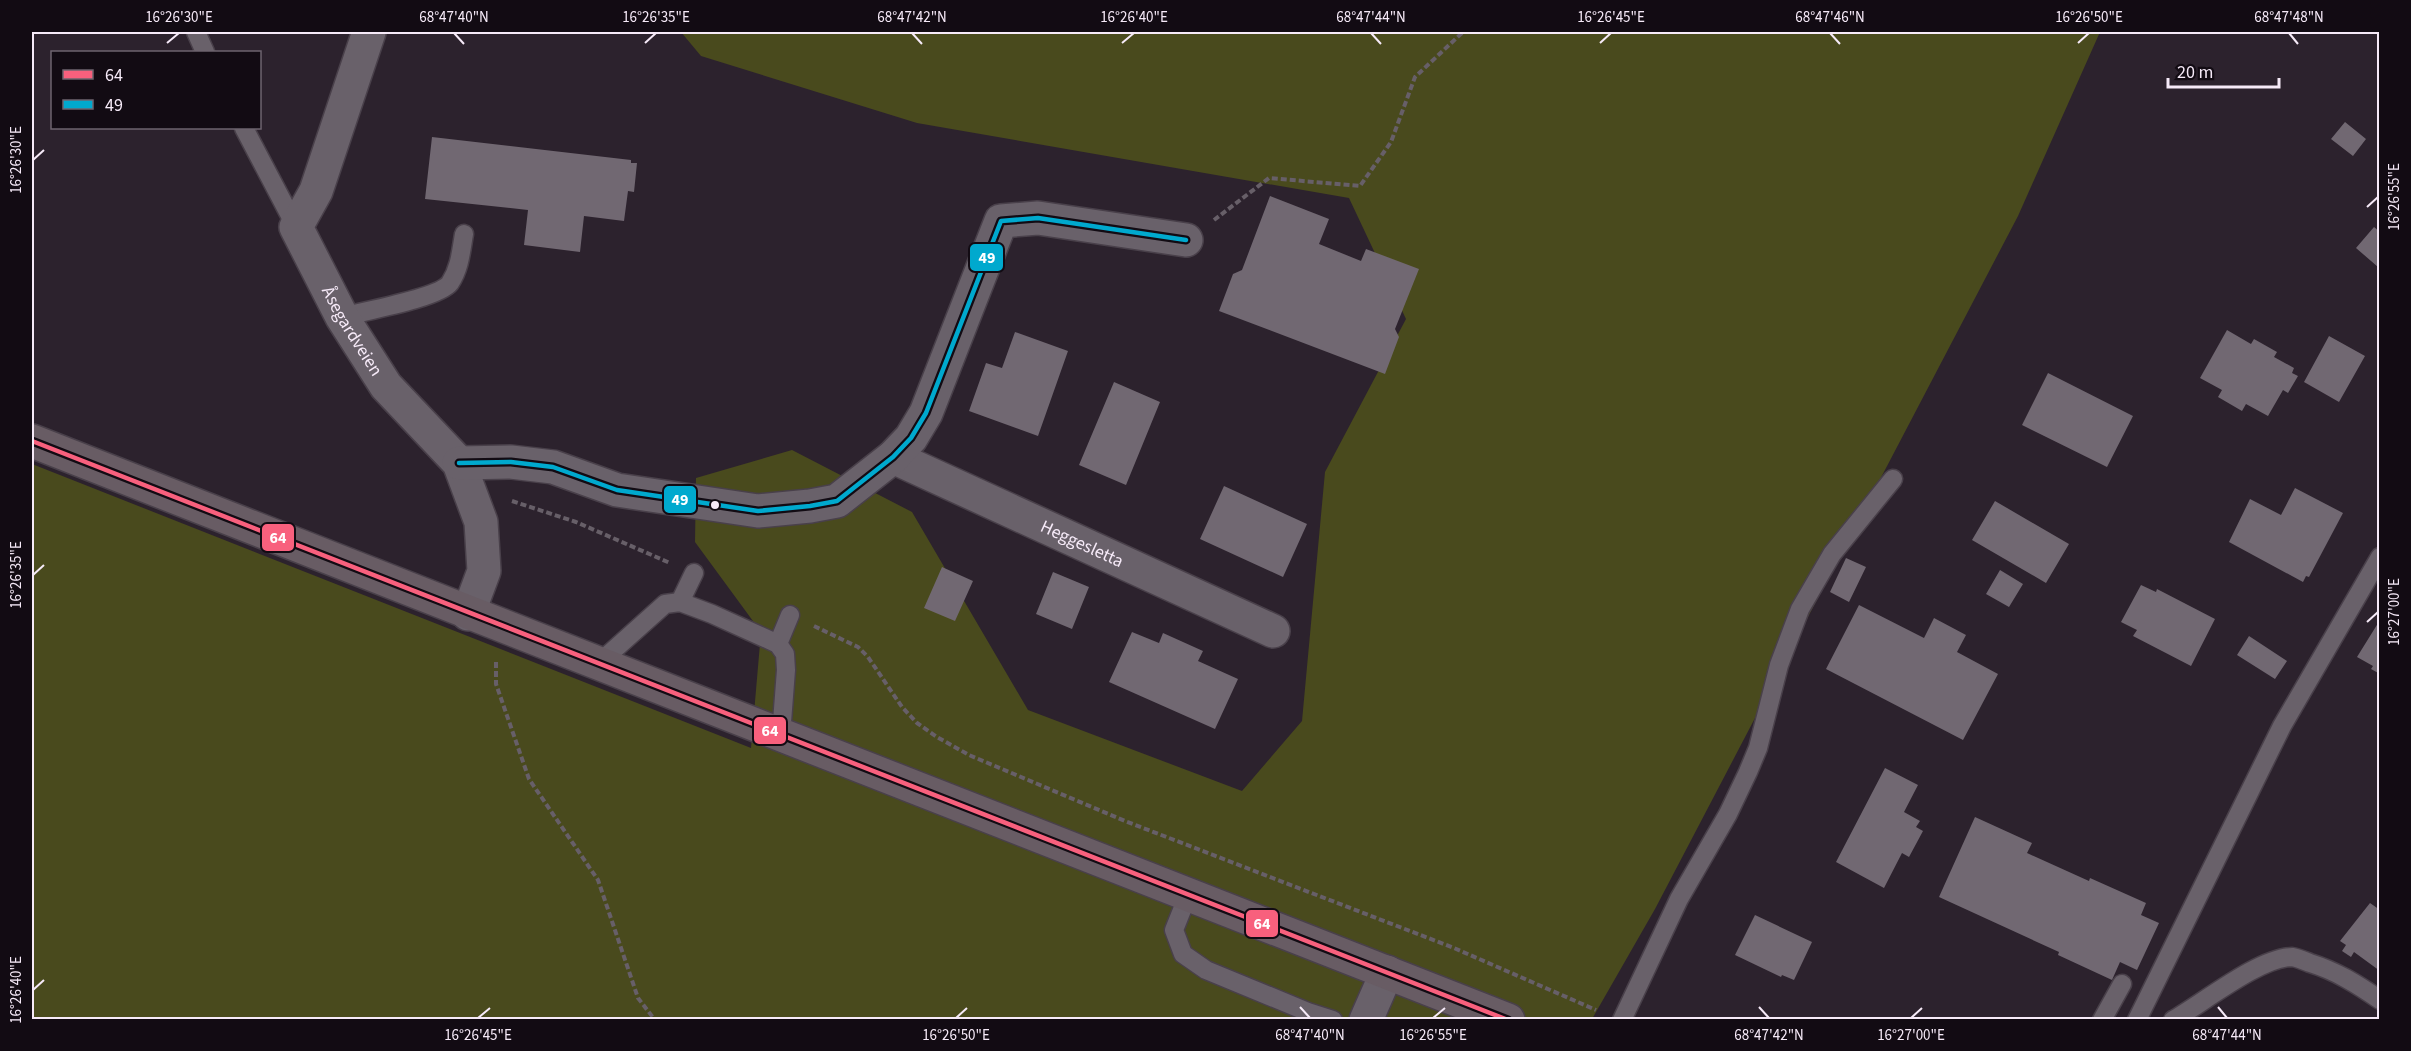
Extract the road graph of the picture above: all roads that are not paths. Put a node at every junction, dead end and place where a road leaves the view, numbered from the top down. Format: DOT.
graph roads {
  1 [pos="195,32"];
  2 [pos="369,32"];
  3 [pos="204,51"];
  4 [pos="244,129"];
  5 [pos="296,227"];
  6 [pos="464,234"];
  7 [pos="1186,240"];
  8 [pos="342,317"];
  9 [pos="32,441"];
  10 [pos="893,457"];
  11 [pos="459,463"];
  12 [pos="1893,479"];
  13 [pos="2379,557"];
  14 [pos="694,573"];
  15 [pos="680,602"];
  16 [pos="468,614"];
  17 [pos="790,615"];
  18 [pos="1273,631"];
  19 [pos="778,644"];
  20 [pos="598,664"];
  21 [pos="781,735"];
  22 [pos="1188,895"];
  23 [pos="1387,972"];
  24 [pos="2122,984"];
  25 [pos="2379,1000"];
  26 [pos="1333,1020"];
  27 [pos="1366,1020"];
  28 [pos="1509,1020"];
  29 [pos="1622,1020"];
  30 [pos="2102,1020"];
  31 [pos="2137,1020"];
  32 [pos="2173,1020"];
  1 -- 3 [label="lane"];
  2 -- 5 [label="street"];
  4 -- 5 [label="lane"];
  5 -- 8 [label="street, Åsegardveien"];
  6 -- 8 [label="lane"];
  7 -- 10 [label="street"];
  8 -- 11 [label="street, Åsegardveien"];
  9 -- 16 [label="main road"];
  10 -- 11 [label="street"];
  10 -- 18 [label="street, Heggesletta"];
  11 -- 16 [label="street, Åsegardveien"];
  12 -- 29 [label="lane"];
  13 -- 31 [label="lane"];
  14 -- 15 [label="lane"];
  15 -- 19 [label="lane"];
  15 -- 20 [label="lane"];
  16 -- 20 [label="main road"];
  17 -- 19 [label="lane"];
  19 -- 21 [label="lane"];
  20 -- 21 [label="main road"];
  21 -- 22 [label="main road"];
  22 -- 23 [label="main road"];
  22 -- 26 [label="lane"];
  23 -- 27 [label="street"];
  23 -- 28 [label="main road"];
  24 -- 30 [label="lane"];
  25 -- 32 [label="lane"];
}
